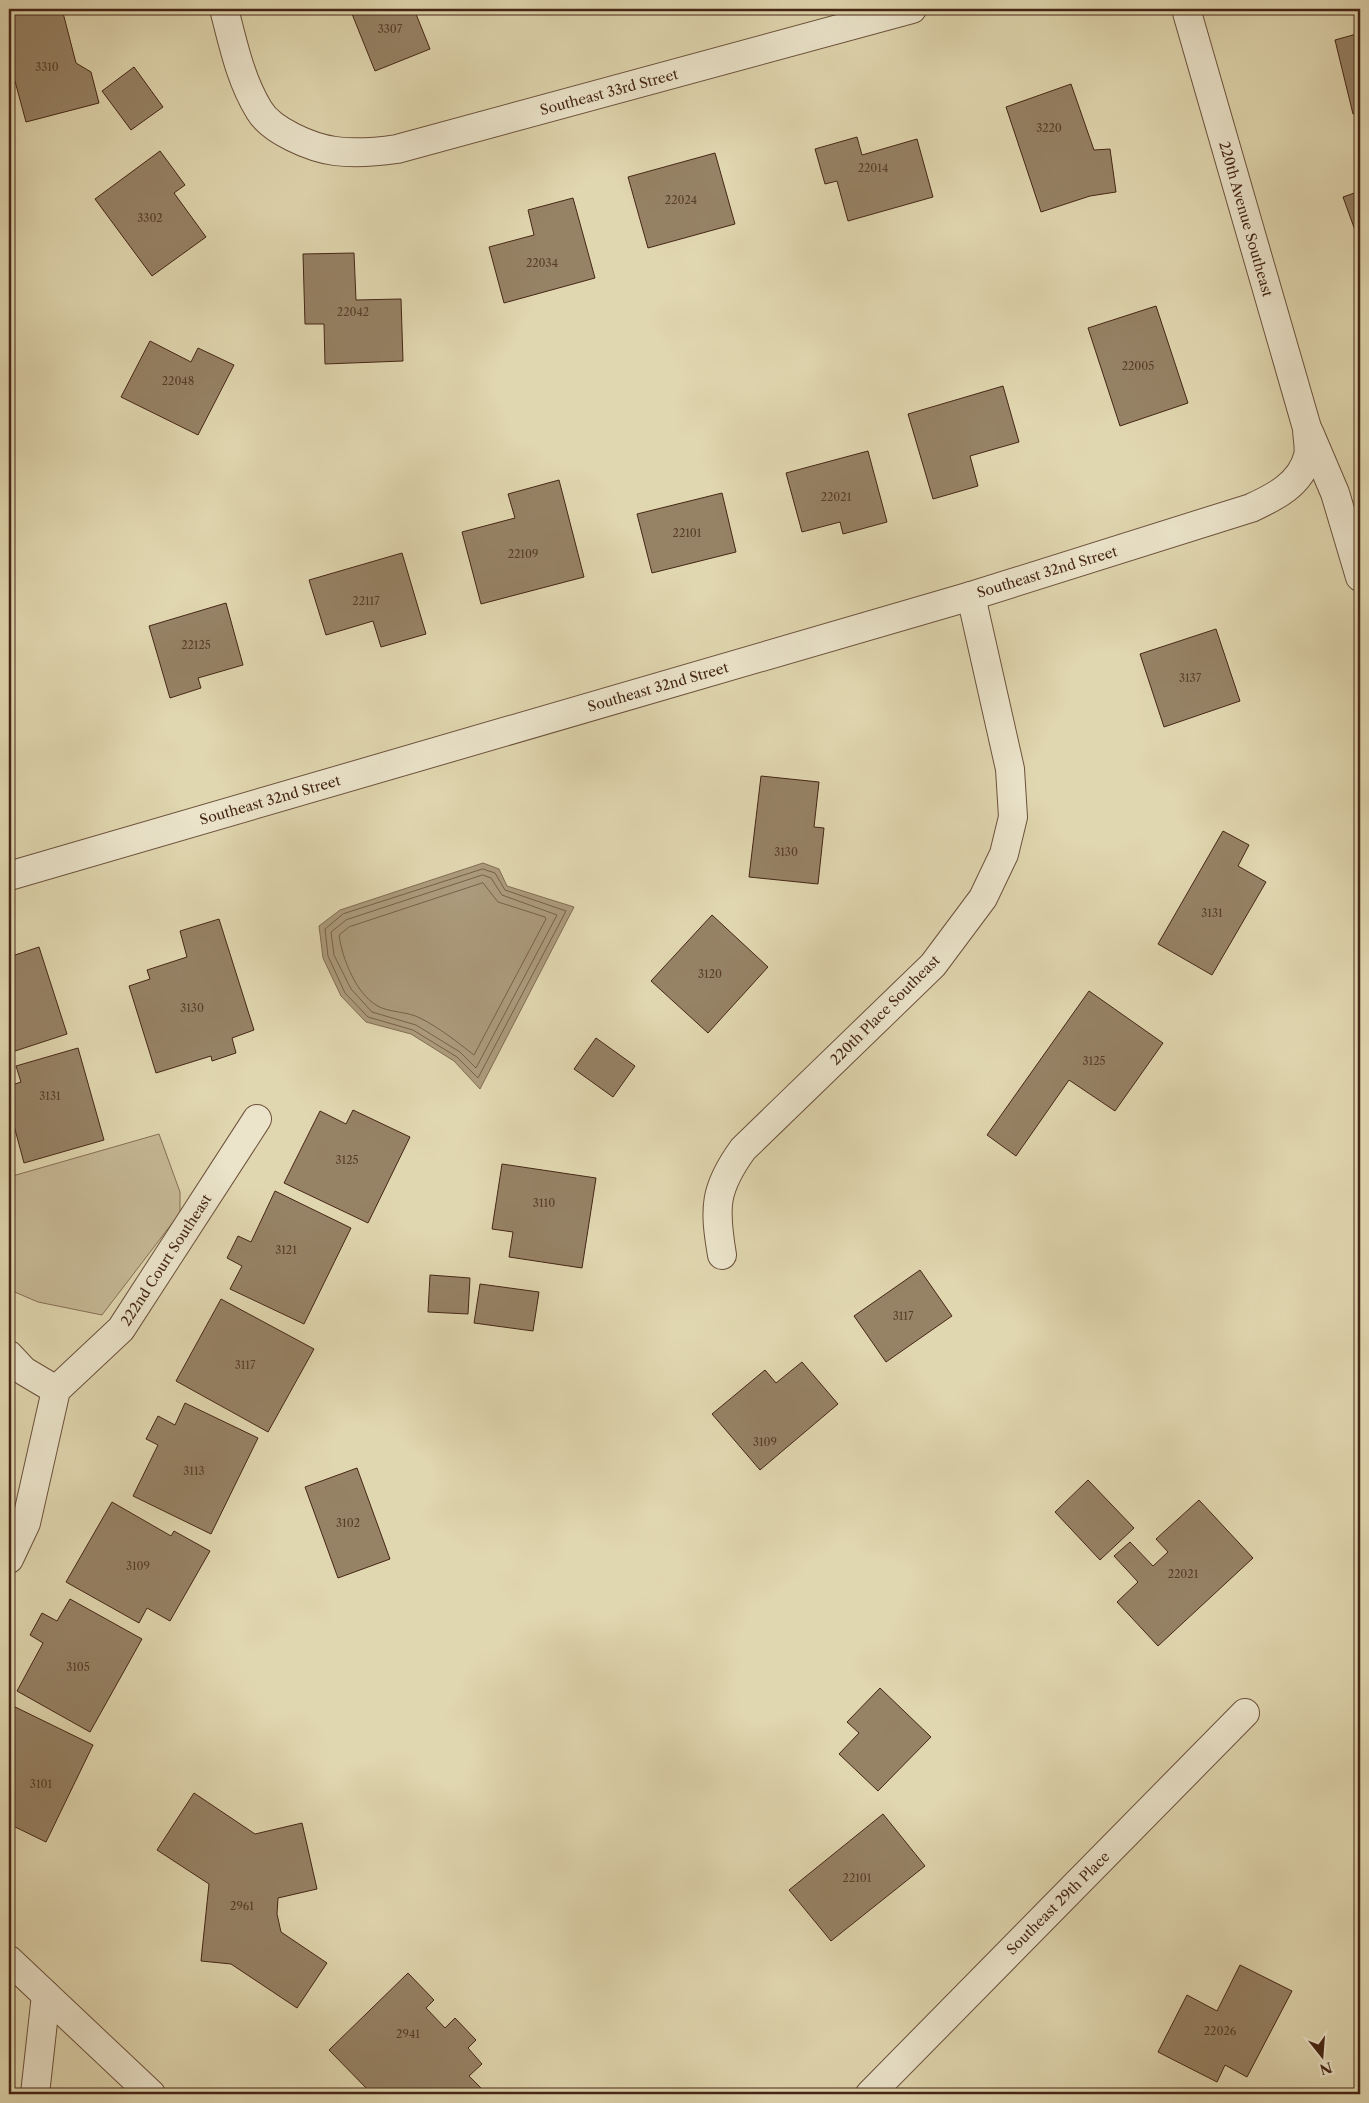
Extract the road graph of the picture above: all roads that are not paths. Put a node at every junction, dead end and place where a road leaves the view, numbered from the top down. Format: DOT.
graph roads {
  1 [pos="224,9"];
  2 [pos="912,9"];
  3 [pos="1186,9"];
  4 [pos="1307,428"];
  5 [pos="1298,476"];
  6 [pos="1360,577"];
  7 [pos="971,596"];
  8 [pos="9,876"];
  9 [pos="257,1118"];
  10 [pos="722,1255"];
  11 [pos="9,1355"];
  12 [pos="56,1390"];
  13 [pos="9,1559"];
  14 [pos="1245,1712"];
  15 [pos="9,1960"];
  16 [pos="46,1995"];
  17 [pos="35,2094"];
  18 [pos="151,2094"];
  19 [pos="870,2094"];
  1 -- 2 [label="street, Southeast 33rd Street"];
  3 -- 4 [label="street, 220th Avenue Southeast"];
  4 -- 5 [label="street, 220th Avenue Southeast"];
  4 -- 6 [label="street, 220th Avenue Southeast"];
  5 -- 7 [label="street, Southeast 32nd Street"];
  7 -- 8 [label="street, Southeast 32nd Street"];
  7 -- 10 [label="street, 220th Place Southeast"];
  9 -- 12 [label="street, 222nd Court Southeast"];
  11 -- 12 [label="street"];
  12 -- 13 [label="street"];
  14 -- 19 [label="street, Southeast 29th Place"];
  15 -- 16 [label="street"];
  16 -- 17 [label="street"];
  16 -- 18 [label="street"];
}
